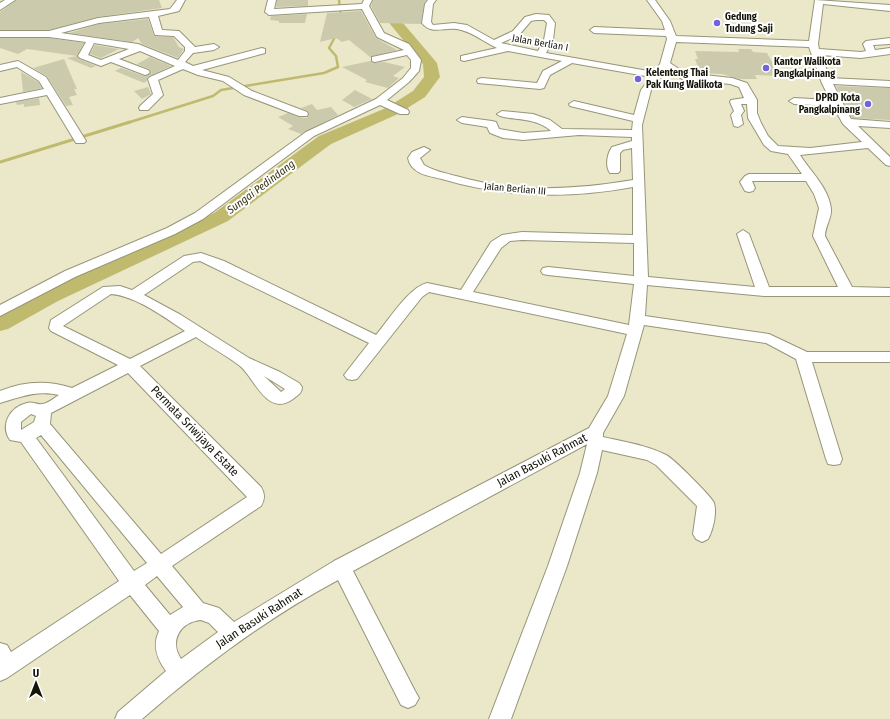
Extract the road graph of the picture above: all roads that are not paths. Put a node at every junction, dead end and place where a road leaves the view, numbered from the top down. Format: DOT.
graph roads {
  1 [pos="11,0"];
  2 [pos="181,0"];
  3 [pos="272,0"];
  4 [pos="432,0"];
  5 [pos="651,0"];
  6 [pos="820,0"];
  7 [pos="366,3"];
  8 [pos="0,7"];
  9 [pos="890,8"];
  10 [pos="154,14"];
  11 [pos="594,30"];
  12 [pos="0,34"];
  13 [pos="49,34"];
  14 [pos="671,36"];
  15 [pos="91,41"];
  16 [pos="890,41"];
  17 [pos="494,43"];
  18 [pos="214,47"];
  19 [pos="139,48"];
  20 [pos="814,48"];
  21 [pos="506,49"];
  22 [pos="190,51"];
  23 [pos="262,51"];
  24 [pos="411,51"];
  25 [pos="890,51"];
  26 [pos="872,54"];
  27 [pos="540,55"];
  28 [pos="464,58"];
  29 [pos="375,59"];
  30 [pos="113,60"];
  31 [pos="571,60"];
  32 [pos="182,64"];
  33 [pos="0,68"];
  34 [pos="195,69"];
  35 [pos="660,69"];
  36 [pos="145,72"];
  37 [pos="482,81"];
  38 [pos="826,81"];
  39 [pos="890,84"];
  40 [pos="49,91"];
  41 [pos="752,100"];
  42 [pos="0,101"];
  43 [pos="794,101"];
  44 [pos="383,103"];
  45 [pos="836,103"];
  46 [pos="574,104"];
  47 [pos="144,108"];
  48 [pos="404,112"];
  49 [pos="303,114"];
  50 [pos="502,114"];
  51 [pos="462,120"];
  52 [pos="848,122"];
  53 [pos="738,124"];
  54 [pos="890,125"];
  55 [pos="558,132"];
  56 [pos="638,132"];
  57 [pos="80,141"];
  58 [pos="870,144"];
  59 [pos="424,150"];
  60 [pos="792,151"];
  61 [pos="890,163"];
  62 [pos="614,171"];
  63 [pos="809,177"];
  64 [pos="639,182"];
  65 [pos="749,188"];
  66 [pos="743,234"];
  67 [pos="641,239"];
  68 [pos="548,270"];
  69 [pos="641,279"];
  70 [pos="764,292"];
  71 [pos="847,292"];
  72 [pos="890,292"];
  73 [pos="465,295"];
  74 [pos="133,296"];
  75 [pos="0,311"];
  76 [pos="636,325"];
  77 [pos="196,331"];
  78 [pos="379,342"];
  79 [pos="803,356"];
  80 [pos="890,358"];
  81 [pos="246,362"];
  82 [pos="130,365"];
  83 [pos="352,375"];
  84 [pos="74,395"];
  85 [pos="0,396"];
  86 [pos="42,418"];
  87 [pos="2,432"];
  88 [pos="25,436"];
  89 [pos="595,437"];
  90 [pos="834,459"];
  91 [pos="702,534"];
  92 [pos="161,564"];
  93 [pos="341,568"];
  94 [pos="131,582"];
  95 [pos="198,611"];
  96 [pos="169,629"];
  97 [pos="232,634"];
  98 [pos="2,663"];
  99 [pos="179,673"];
  100 [pos="408,698"];
  101 [pos="126,719"];
  102 [pos="500,719"];
  1 -- 8 [label="street"];
  2 -- 10 [label="street"];
  3 -- 7 [label="street"];
  4 -- 17 [label="street, Jalan Berlian I"];
  5 -- 14 [label="street"];
  6 -- 9 [label="street"];
  6 -- 20 [label="street"];
  7 -- 24 [label="street"];
  10 -- 13 [label="street"];
  10 -- 22 [label="street"];
  11 -- 14 [label="street"];
  12 -- 13 [label="street"];
  13 -- 15 [label="street"];
  14 -- 20 [label="street"];
  14 -- 35 [label="street, Jalan Basuki Rahmat"];
  15 -- 19 [label="street"];
  15 -- 30 [label="street"];
  16 -- 26 [label="street"];
  17 -- 21 [label="street, Jalan Berlian I"];
  17 -- 27 [label="street"];
  18 -- 22 [label="street"];
  19 -- 30 [label="street"];
  19 -- 32 [label="street"];
  20 -- 26 [label="street"];
  20 -- 38 [label="street"];
  21 -- 27 [label="street, Jalan Berlian I"];
  21 -- 28 [label="street"];
  22 -- 32 [label="street"];
  23 -- 34 [label="street"];
  24 -- 29 [label="street"];
  24 -- 44 [label="street"];
  25 -- 26 [label="street"];
  27 -- 31 [label="street, Jalan Berlian I"];
  30 -- 36 [label="street"];
  31 -- 35 [label="street, Jalan Berlian I"];
  31 -- 37 [label="street"];
  32 -- 34 [label="street"];
  32 -- 47 [label="street"];
  33 -- 40 [label="street"];
  34 -- 49 [label="street"];
  35 -- 41 [label="street"];
  35 -- 56 [label="street, Jalan Basuki Rahmat"];
  38 -- 39 [label="street"];
  38 -- 45 [label="street"];
  40 -- 42 [label="street"];
  40 -- 57 [label="street"];
  41 -- 53 [label="street"];
  41 -- 60 [label="street"];
  43 -- 45 [label="street"];
  44 -- 48 [label="street"];
  44 -- 75 [label="street"];
  45 -- 52 [label="street"];
  46 -- 56 [label="street"];
  50 -- 55 [label="street"];
  51 -- 55 [label="street"];
  52 -- 54 [label="street"];
  52 -- 58 [label="street"];
  55 -- 56 [label="street"];
  56 -- 62 [label="street"];
  56 -- 64 [label="street, Jalan Basuki Rahmat"];
  58 -- 60 [label="street"];
  58 -- 61 [label="street"];
  59 -- 64 [label="street, Jalan Berlian III"];
  60 -- 63 [label="street"];
  63 -- 65 [label="street"];
  63 -- 71 [label="street"];
  64 -- 67 [label="street, Jalan Basuki Rahmat"];
  66 -- 70 [label="street"];
  67 -- 69 [label="street, Jalan Basuki Rahmat"];
  67 -- 73 [label="street"];
  68 -- 69 [label="street"];
  69 -- 70 [label="street"];
  69 -- 76 [label="street, Jalan Basuki Rahmat"];
  70 -- 71 [label="street"];
  71 -- 72 [label="street"];
  73 -- 76 [label="street"];
  73 -- 78 [label="street"];
  74 -- 77 [label="street, Permata Sriwijaya Estate"];
  74 -- 78 [label="street"];
  74 -- 82 [label="street, Permata Sriwijaya Estate"];
  76 -- 79 [label="street"];
  76 -- 89 [label="street, Jalan Basuki Rahmat"];
  77 -- 81 [label="street, Permata Sriwijaya Estate"];
  77 -- 82 [label="street"];
  78 -- 83 [label="street"];
  79 -- 80 [label="street"];
  79 -- 90 [label="street"];
  82 -- 84 [label="street"];
  82 -- 92 [label="street, Permata Sriwijaya Estate"];
  84 -- 85 [label="street"];
  84 -- 86 [label="street"];
  86 -- 87 [label="street"];
  86 -- 88 [label="street"];
  86 -- 92 [label="street"];
  87 -- 88 [label="street"];
  88 -- 94 [label="street"];
  89 -- 91 [label="street"];
  89 -- 93 [label="street, Jalan Basuki Rahmat"];
  89 -- 102 [label="street"];
  92 -- 94 [label="street, Permata Sriwijaya Estate"];
  92 -- 95 [label="street"];
  93 -- 97 [label="street, Jalan Basuki Rahmat"];
  93 -- 100 [label="street"];
  94 -- 96 [label="street"];
  94 -- 98 [label="street, Permata Sriwijaya Estate"];
  95 -- 96 [label="street"];
  95 -- 97 [label="street"];
  96 -- 99 [label="street"];
  97 -- 99 [label="street, Jalan Basuki Rahmat"];
  99 -- 101 [label="street, Jalan Basuki Rahmat"];
}
